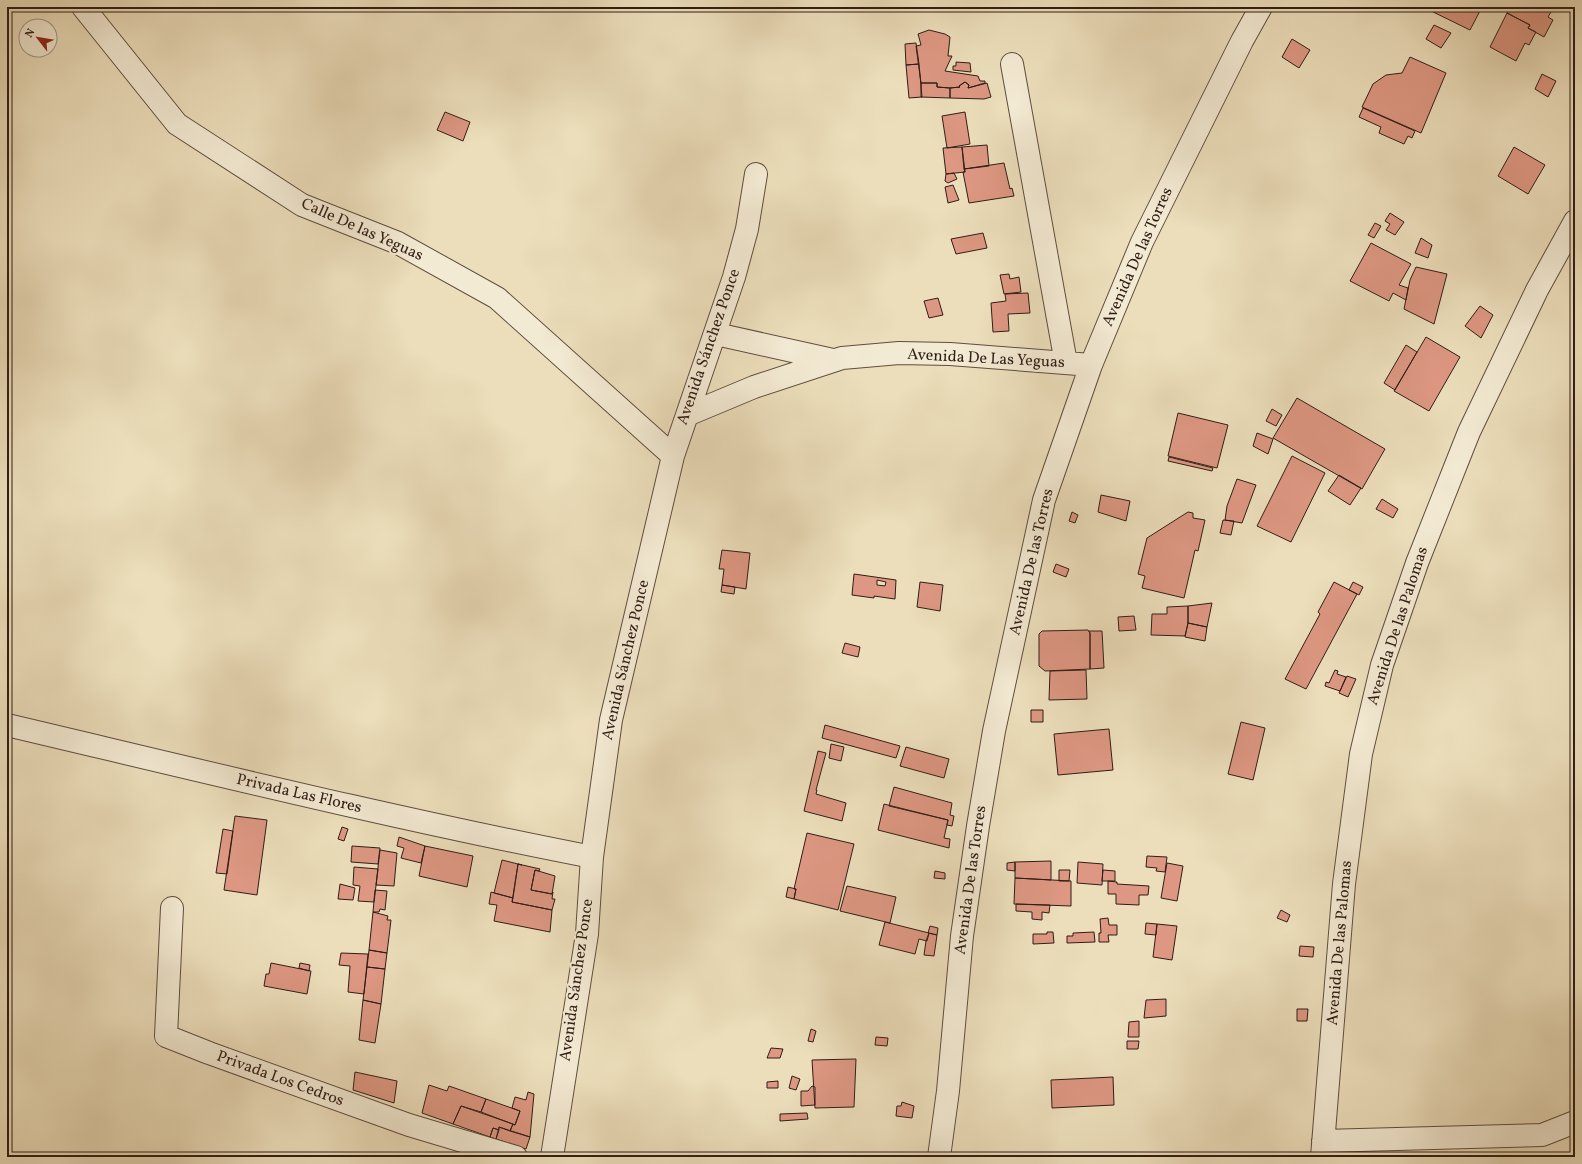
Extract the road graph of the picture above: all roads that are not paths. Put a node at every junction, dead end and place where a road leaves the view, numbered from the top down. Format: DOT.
graph roads {
  1 [pos="83,7"];
  2 [pos="1261,7"];
  3 [pos="1012,64"];
  4 [pos="756,174"];
  5 [pos="1575,221"];
  6 [pos="716,334"];
  7 [pos="833,360"];
  8 [pos="1066,364"];
  9 [pos="1091,365"];
  10 [pos="687,414"];
  11 [pos="673,456"];
  12 [pos="7,725"];
  13 [pos="592,857"];
  14 [pos="172,908"];
  15 [pos="1575,1122"];
  16 [pos="1323,1149"];
  17 [pos="516,1157"];
  18 [pos="552,1157"];
  19 [pos="939,1157"];
  1 -- 11 [label="street, Calle De las Yeguas"];
  2 -- 9 [label="street, Avenida De las Torres"];
  3 -- 8 [label="street"];
  4 -- 6 [label="street, Avenida Sánchez Ponce"];
  5 -- 16 [label="street, Avenida De las Palomas"];
  6 -- 7 [label="street, Avenida De Las Yeguas"];
  6 -- 10 [label="street, Avenida Sánchez Ponce"];
  7 -- 8 [label="street, Avenida De Las Yeguas"];
  7 -- 10 [label="street, Avenida De Las Yeguas"];
  8 -- 9 [label="street, Avenida De Las Yeguas"];
  9 -- 19 [label="street, Avenida De las Torres"];
  10 -- 11 [label="street, Avenida Sánchez Ponce"];
  11 -- 13 [label="street, Avenida Sánchez Ponce"];
  12 -- 13 [label="street, Privada Las Flores"];
  13 -- 18 [label="street, Avenida Sánchez Ponce"];
  14 -- 17 [label="street, Privada Los Cedros"];
  15 -- 16 [label="street"];
}
